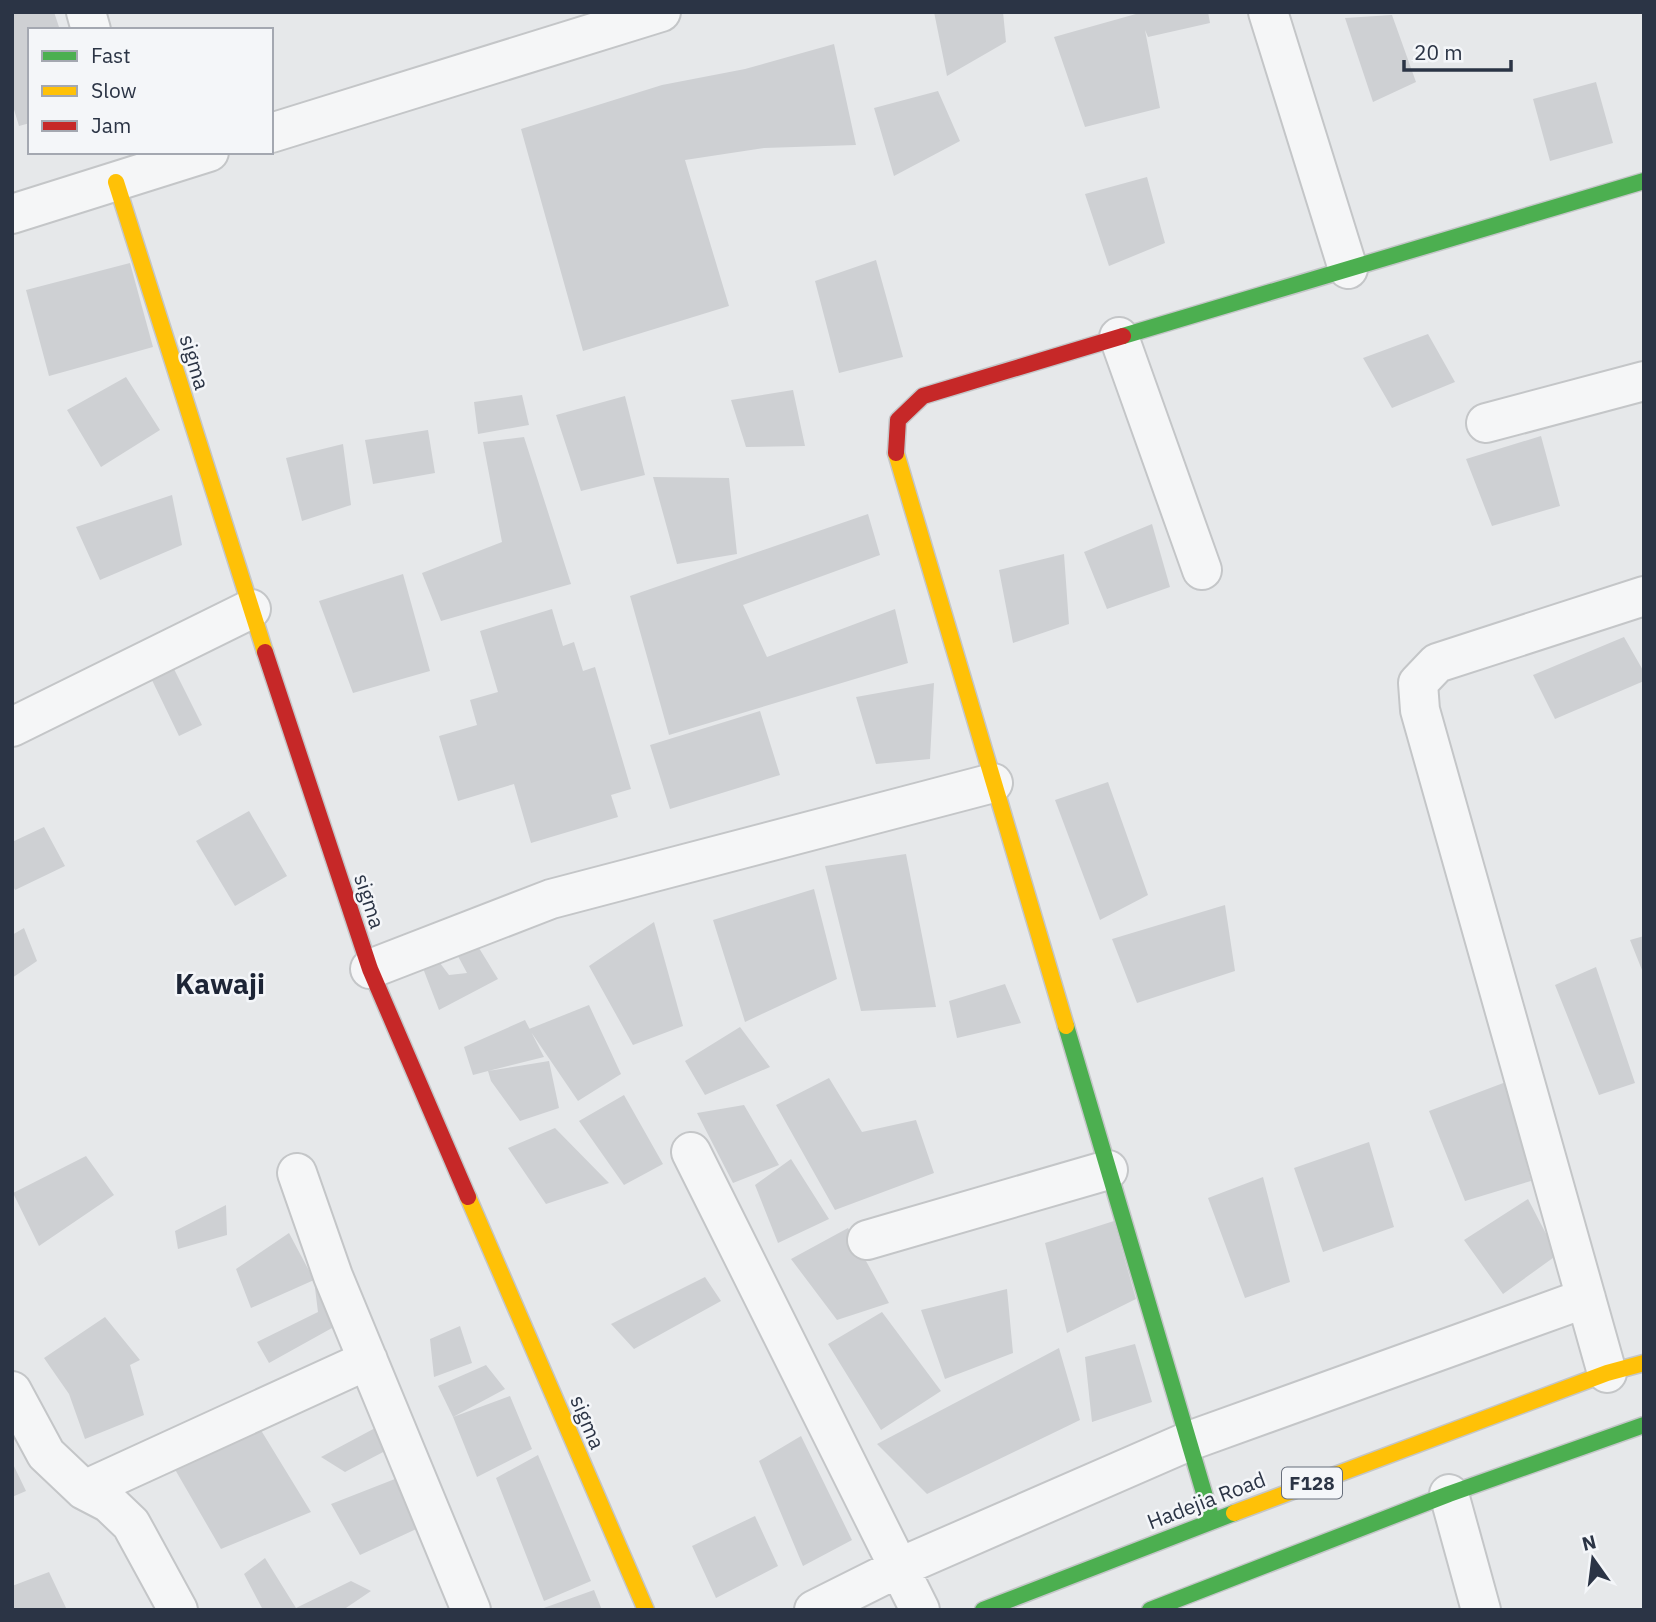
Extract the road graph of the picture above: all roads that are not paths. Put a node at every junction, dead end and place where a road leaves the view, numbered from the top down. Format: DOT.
graph roads {
  1 [pos="661,12"];
  2 [pos="1268,12"];
  3 [pos="273,132"];
  4 [pos="200,154"];
  5 [pos="129,169"];
  6 [pos="1644,181"];
  7 [pos="12,214"];
  8 [pos="1348,269"];
  9 [pos="1119,337"];
  10 [pos="1644,381"];
  11 [pos="1486,423"];
  12 [pos="1202,570"];
  13 [pos="1644,596"];
  14 [pos="251,609"];
  15 [pos="12,727"];
  16 [pos="993,783"];
  17 [pos="370,969"];
  18 [pos="691,1152"];
  19 [pos="1108,1170"];
  20 [pos="297,1173"];
  21 [pos="867,1240"];
  22 [pos="1586,1298"];
  23 [pos="368,1360"];
  24 [pos="1644,1363"];
  25 [pos="1608,1373"];
  26 [pos="12,1391"];
  27 [pos="1644,1426"];
  28 [pos="1189,1441"];
  29 [pos="84,1490"];
  30 [pos="1449,1494"];
  31 [pos="1212,1520"];
  32 [pos="898,1568"];
  33 [pos="178,1610"];
  34 [pos="471,1610"];
  35 [pos="646,1610"];
  36 [pos="814,1610"];
  37 [pos="920,1610"];
  38 [pos="983,1610"];
  39 [pos="1150,1610"];
  40 [pos="1481,1610"];
  1 -- 3 [label="street"];
  2 -- 8 [label="street"];
  4 -- 5 [label="street"];
  5 -- 7 [label="street"];
  5 -- 14 [label="street, sigma"];
  6 -- 8 [label="street"];
  8 -- 9 [label="street"];
  9 -- 12 [label="street"];
  9 -- 16 [label="street"];
  10 -- 11 [label="street"];
  13 -- 22 [label="street"];
  14 -- 15 [label="street"];
  14 -- 17 [label="street, sigma"];
  16 -- 17 [label="street"];
  16 -- 19 [label="street"];
  17 -- 35 [label="street, sigma"];
  18 -- 32 [label="street"];
  19 -- 21 [label="street"];
  19 -- 28 [label="street"];
  20 -- 23 [label="street"];
  22 -- 25 [label="street"];
  22 -- 28 [label="street"];
  23 -- 29 [label="street"];
  23 -- 34 [label="street"];
  24 -- 25 [label="street, Hadejia Road / F128"];
  25 -- 31 [label="street, Hadejia Road / F128"];
  26 -- 29 [label="street"];
  27 -- 30 [label="street"];
  28 -- 31 [label="street"];
  28 -- 32 [label="street"];
  29 -- 33 [label="street"];
  30 -- 39 [label="street"];
  30 -- 40 [label="street"];
  31 -- 38 [label="street, Hadejia Road / F128"];
  32 -- 36 [label="street"];
  32 -- 37 [label="street"];
}
